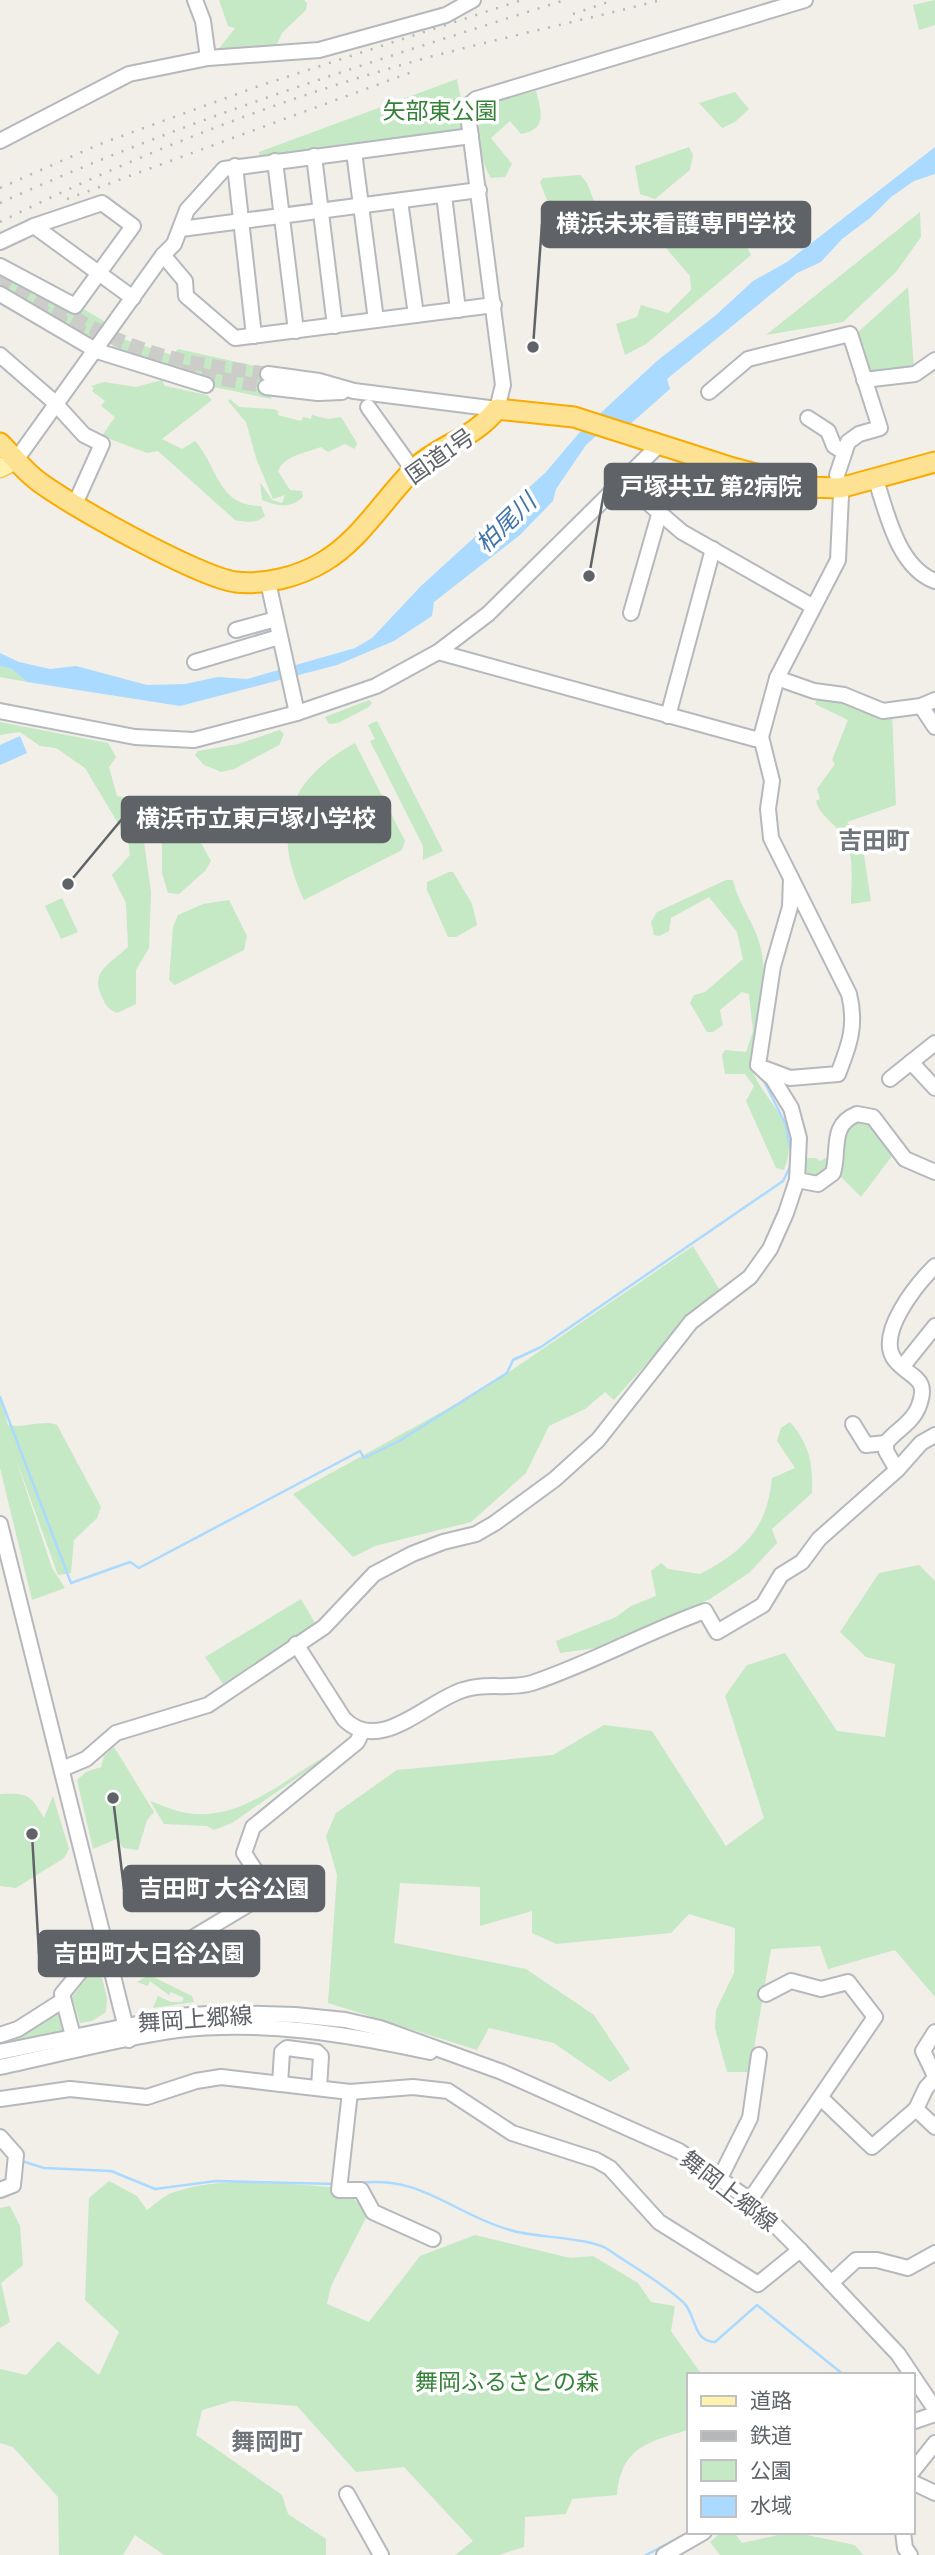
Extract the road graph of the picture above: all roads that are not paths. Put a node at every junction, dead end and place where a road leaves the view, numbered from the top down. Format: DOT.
graph roads {
  1 [pos="195,0"];
  2 [pos="473,0"];
  3 [pos="805,0"];
  4 [pos="208,58"];
  5 [pos="471,136"];
  6 [pos="0,141"];
  7 [pos="354,152"];
  8 [pos="314,156"];
  9 [pos="275,161"];
  10 [pos="235,166"];
  11 [pos="479,190"];
  12 [pos="444,195"];
  13 [pos="400,201"];
  14 [pos="361,206"];
  15 [pos="321,211"];
  16 [pos="282,216"];
  17 [pos="241,221"];
  18 [pos="34,226"];
  19 [pos="181,229"];
  20 [pos="0,242"];
  21 [pos="163,255"];
  22 [pos="0,266"];
  23 [pos="100,273"];
  24 [pos="2,298"];
  25 [pos="133,298"];
  26 [pos="494,305"];
  27 [pos="458,310"];
  28 [pos="415,315"];
  29 [pos="376,320"];
  30 [pos="335,326"];
  31 [pos="296,331"];
  32 [pos="254,336"];
  33 [pos="97,351"];
  34 [pos="0,355"];
  35 [pos="935,360"];
  36 [pos="864,380"];
  37 [pos="267,381"];
  38 [pos="206,385"];
  39 [pos="709,392"];
  40 [pos="57,406"];
  41 [pos="368,407"];
  42 [pos="497,409"];
  43 [pos="808,418"];
  44 [pos="0,443"];
  45 [pos="654,443"];
  46 [pos="844,452"];
  47 [pos="935,462"];
  48 [pos="8,464"];
  49 [pos="413,470"];
  50 [pos="876,481"];
  51 [pos="618,485"];
  52 [pos="840,488"];
  53 [pos="75,504"];
  54 [pos="659,515"];
  55 [pos="713,549"];
  56 [pos="935,581"];
  57 [pos="268,582"];
  58 [pos="812,606"];
  59 [pos="631,613"];
  60 [pos="276,619"];
  61 [pos="236,630"];
  62 [pos="280,640"];
  63 [pos="438,652"];
  64 [pos="195,662"];
  65 [pos="777,678"];
  66 [pos="935,700"];
  67 [pos="295,706"];
  68 [pos="920,706"];
  69 [pos="0,711"];
  70 [pos="668,716"];
  71 [pos="935,727"];
  72 [pos="761,737"];
  73 [pos="791,876"];
  74 [pos="935,1043"];
  75 [pos="911,1062"];
  76 [pos="758,1065"];
  77 [pos="890,1079"];
  78 [pos="935,1088"];
  79 [pos="935,1172"];
  80 [pos="797,1180"];
  81 [pos="935,1266"];
  82 [pos="935,1326"];
  83 [pos="903,1366"];
  84 [pos="853,1424"];
  85 [pos="935,1435"];
  86 [pos="886,1443"];
  87 [pos="897,1469"];
  88 [pos="0,1524"];
  89 [pos="296,1644"];
  90 [pos="362,1732"];
  91 [pos="62,1769"];
  92 [pos="107,1948"];
  93 [pos="112,1966"];
  94 [pos="766,1994"];
  95 [pos="62,2001"];
  96 [pos="125,2025"];
  97 [pos="935,2032"];
  98 [pos="0,2035"];
  99 [pos="73,2036"];
  100 [pos="129,2040"];
  101 [pos="0,2052"];
  102 [pos="759,2055"];
  103 [pos="468,2060"];
  104 [pos="0,2067"];
  105 [pos="935,2077"];
  106 [pos="280,2084"];
  107 [pos="319,2088"];
  108 [pos="350,2092"];
  109 [pos="821,2098"];
  110 [pos="0,2099"];
  111 [pos="916,2109"];
  112 [pos="935,2127"];
  113 [pos="0,2137"];
  114 [pos="720,2178"];
  115 [pos="0,2190"];
  116 [pos="750,2200"];
  117 [pos="433,2239"];
  118 [pos="800,2250"];
  119 [pos="935,2253"];
  120 [pos="831,2283"];
  121 [pos="911,2373"];
  122 [pos="914,2378"];
  123 [pos="933,2406"];
  124 [pos="914,2420"];
  125 [pos="935,2443"];
  126 [pos="914,2469"];
  127 [pos="914,2483"];
  128 [pos="935,2493"];
  129 [pos="347,2494"];
  130 [pos="701,2534"];
  131 [pos="904,2534"];
  132 [pos="381,2555"];
  133 [pos="664,2555"];
  134 [pos="911,2555"];
  1 -- 4 [label="street"];
  2 -- 4 [label="street"];
  3 -- 5 [label="street"];
  4 -- 6 [label="street"];
  5 -- 7 [label="street"];
  5 -- 11 [label="street"];
  7 -- 8 [label="street"];
  7 -- 14 [label="street"];
  8 -- 9 [label="street"];
  8 -- 15 [label="street"];
  9 -- 10 [label="street"];
  9 -- 16 [label="street"];
  10 -- 17 [label="street"];
  10 -- 19 [label="street"];
  11 -- 12 [label="street"];
  11 -- 26 [label="street"];
  12 -- 13 [label="street"];
  12 -- 27 [label="street"];
  13 -- 14 [label="street"];
  13 -- 28 [label="street"];
  14 -- 15 [label="street"];
  14 -- 29 [label="street"];
  15 -- 16 [label="street"];
  15 -- 30 [label="street"];
  16 -- 17 [label="street"];
  16 -- 31 [label="street"];
  17 -- 19 [label="street"];
  17 -- 32 [label="street"];
  18 -- 20 [label="street"];
  18 -- 23 [label="street"];
  18 -- 23 [label="street"];
  19 -- 21 [label="street"];
  21 -- 25 [label="street"];
  21 -- 32 [label="street"];
  22 -- 23 [label="street"];
  23 -- 25 [label="street"];
  24 -- 33 [label="street"];
  25 -- 33 [label="street"];
  26 -- 27 [label="street"];
  26 -- 42 [label="street"];
  27 -- 28 [label="street"];
  28 -- 29 [label="street"];
  29 -- 30 [label="street"];
  30 -- 31 [label="street"];
  31 -- 32 [label="street"];
  33 -- 38 [label="street"];
  33 -- 40 [label="street"];
  34 -- 40 [label="street"];
  35 -- 36 [label="street"];
  36 -- 39 [label="street"];
  36 -- 46 [label="street"];
  37 -- 42 [label="street"];
  40 -- 48 [label="street"];
  40 -- 53 [label="street"];
  41 -- 49 [label="street"];
  42 -- 45 [label="highway"];
  42 -- 49 [label="highway, 国道1号"];
  43 -- 46 [label="street"];
  44 -- 48 [label="highway, 国道1号"];
  45 -- 51 [label="street"];
  45 -- 52 [label="highway"];
  46 -- 52 [label="street"];
  47 -- 50 [label="highway"];
  48 -- 53 [label="highway, 国道1号"];
  49 -- 57 [label="highway, 国道1号"];
  50 -- 52 [label="highway"];
  50 -- 56 [label="street"];
  51 -- 54 [label="street"];
  51 -- 63 [label="street"];
  52 -- 58 [label="street"];
  53 -- 57 [label="highway, 国道1号"];
  54 -- 55 [label="street"];
  54 -- 59 [label="street"];
  55 -- 58 [label="street"];
  55 -- 70 [label="street"];
  57 -- 60 [label="street"];
  58 -- 65 [label="street"];
  60 -- 61 [label="street"];
  60 -- 62 [label="street"];
  62 -- 64 [label="street"];
  62 -- 67 [label="street"];
  63 -- 67 [label="street"];
  63 -- 70 [label="street"];
  65 -- 68 [label="street"];
  65 -- 72 [label="street"];
  66 -- 68 [label="street"];
  67 -- 69 [label="street"];
  68 -- 71 [label="street"];
  70 -- 72 [label="street"];
  72 -- 73 [label="street"];
  73 -- 76 [label="street"];
  73 -- 76 [label="street"];
  74 -- 75 [label="street"];
  75 -- 77 [label="street"];
  75 -- 78 [label="street"];
  76 -- 80 [label="street"];
  79 -- 80 [label="street"];
  80 -- 89 [label="street"];
  81 -- 83 [label="street"];
  82 -- 83 [label="street"];
  83 -- 86 [label="street"];
  84 -- 86 [label="street"];
  85 -- 87 [label="street"];
  86 -- 87 [label="street"];
  87 -- 90 [label="street"];
  88 -- 91 [label="street"];
  89 -- 90 [label="street"];
  89 -- 91 [label="street"];
  90 -- 93 [label="street"];
  91 -- 92 [label="street"];
  92 -- 93 [label="street"];
  92 -- 95 [label="street"];
  93 -- 96 [label="street"];
  94 -- 109 [label="street"];
  95 -- 98 [label="street"];
  95 -- 99 [label="street"];
  96 -- 99 [label="street, 舞岡上郷線"];
  96 -- 100 [label="street"];
  96 -- 103 [label="street, 舞岡上郷線"];
  97 -- 105 [label="street"];
  99 -- 101 [label="street, 舞岡上郷線"];
  100 -- 103 [label="street, 舞岡上郷線"];
  100 -- 104 [label="street, 舞岡上郷線"];
  102 -- 114 [label="street"];
  103 -- 114 [label="street, 舞岡上郷線"];
  105 -- 111 [label="street"];
  106 -- 107 [label="street"];
  106 -- 107 [label="street"];
  106 -- 110 [label="street"];
  107 -- 108 [label="street"];
  108 -- 117 [label="street"];
  108 -- 118 [label="street"];
  109 -- 111 [label="street"];
  109 -- 116 [label="street"];
  111 -- 112 [label="street"];
  113 -- 115 [label="street"];
  114 -- 116 [label="street, 舞岡上郷線"];
  116 -- 118 [label="street, 舞岡上郷線"];
  118 -- 120 [label="street, 舞岡上郷線"];
  119 -- 120 [label="street"];
  120 -- 121 [label="street, 舞岡上郷線"];
  122 -- 123 [label="street, 舞岡上郷線"];
  123 -- 124 [label="street"];
  125 -- 126 [label="street"];
  127 -- 128 [label="street"];
  129 -- 132 [label="street"];
  130 -- 133 [label="street"];
  131 -- 134 [label="street"];
}
